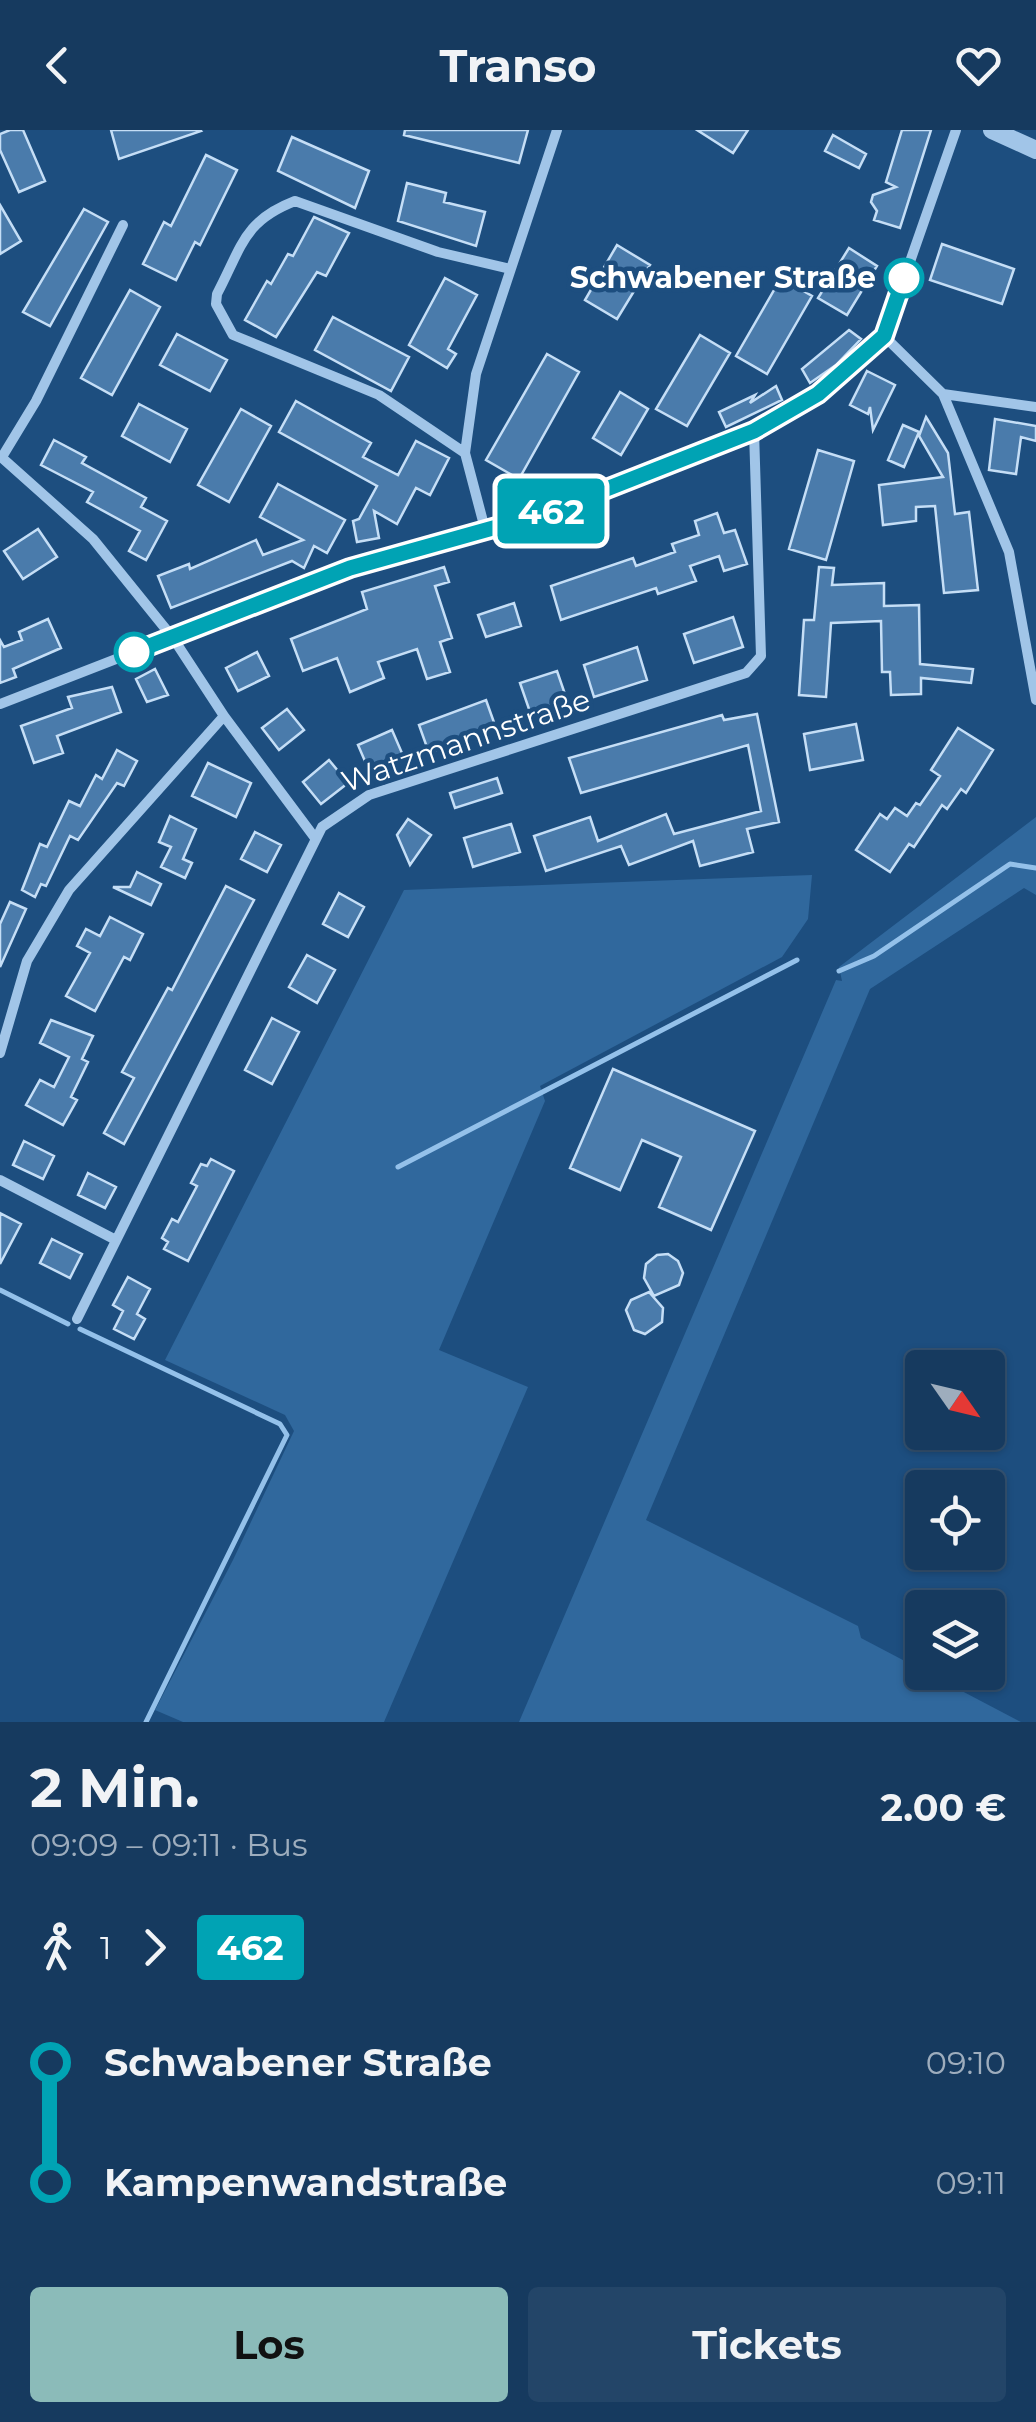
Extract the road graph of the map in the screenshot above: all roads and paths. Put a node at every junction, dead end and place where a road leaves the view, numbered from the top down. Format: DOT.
graph roads {
  1 [pos="557,130"];
  2 [pos="956,130"];
  3 [pos="992,130"];
  4 [pos="1036,150"];
  5 [pos="122,225"];
  6 [pos="510,269"];
  7 [pos="884,336"];
  8 [pos="943,394"];
  9 [pos="1036,407"];
  10 [pos="754,431"];
  11 [pos="465,453"];
  12 [pos="1,457"];
  13 [pos="485,529"];
  14 [pos="173,638"];
  15 [pos="1036,700"];
  16 [pos="0,704"];
  17 [pos="224,716"];
  18 [pos="315,838"];
  19 [pos="0,1054"];
  20 [pos="0,1180"];
  21 [pos="114,1239"];
  22 [pos="77,1319"];
  1 -- 6 [label="street"];
  2 -- 7 [label="street"];
  3 -- 4 [label="street"];
  5 -- 12 [label="street"];
  6 -- 11 [label="street"];
  6 -- 11 [label="street"];
  7 -- 8 [label="street"];
  7 -- 10 [label="street"];
  8 -- 9 [label="street"];
  8 -- 15 [label="street"];
  10 -- 13 [label="street"];
  10 -- 18 [label="street, Watzmannstraße"];
  11 -- 13 [label="street"];
  12 -- 14 [label="street"];
  13 -- 14 [label="street"];
  14 -- 16 [label="street"];
  14 -- 17 [label="street"];
  17 -- 18 [label="street"];
  17 -- 19 [label="street"];
  18 -- 21 [label="street, Watzmannstraße"];
  20 -- 21 [label="street"];
  21 -- 22 [label="street, Watzmannstraße"];
}
